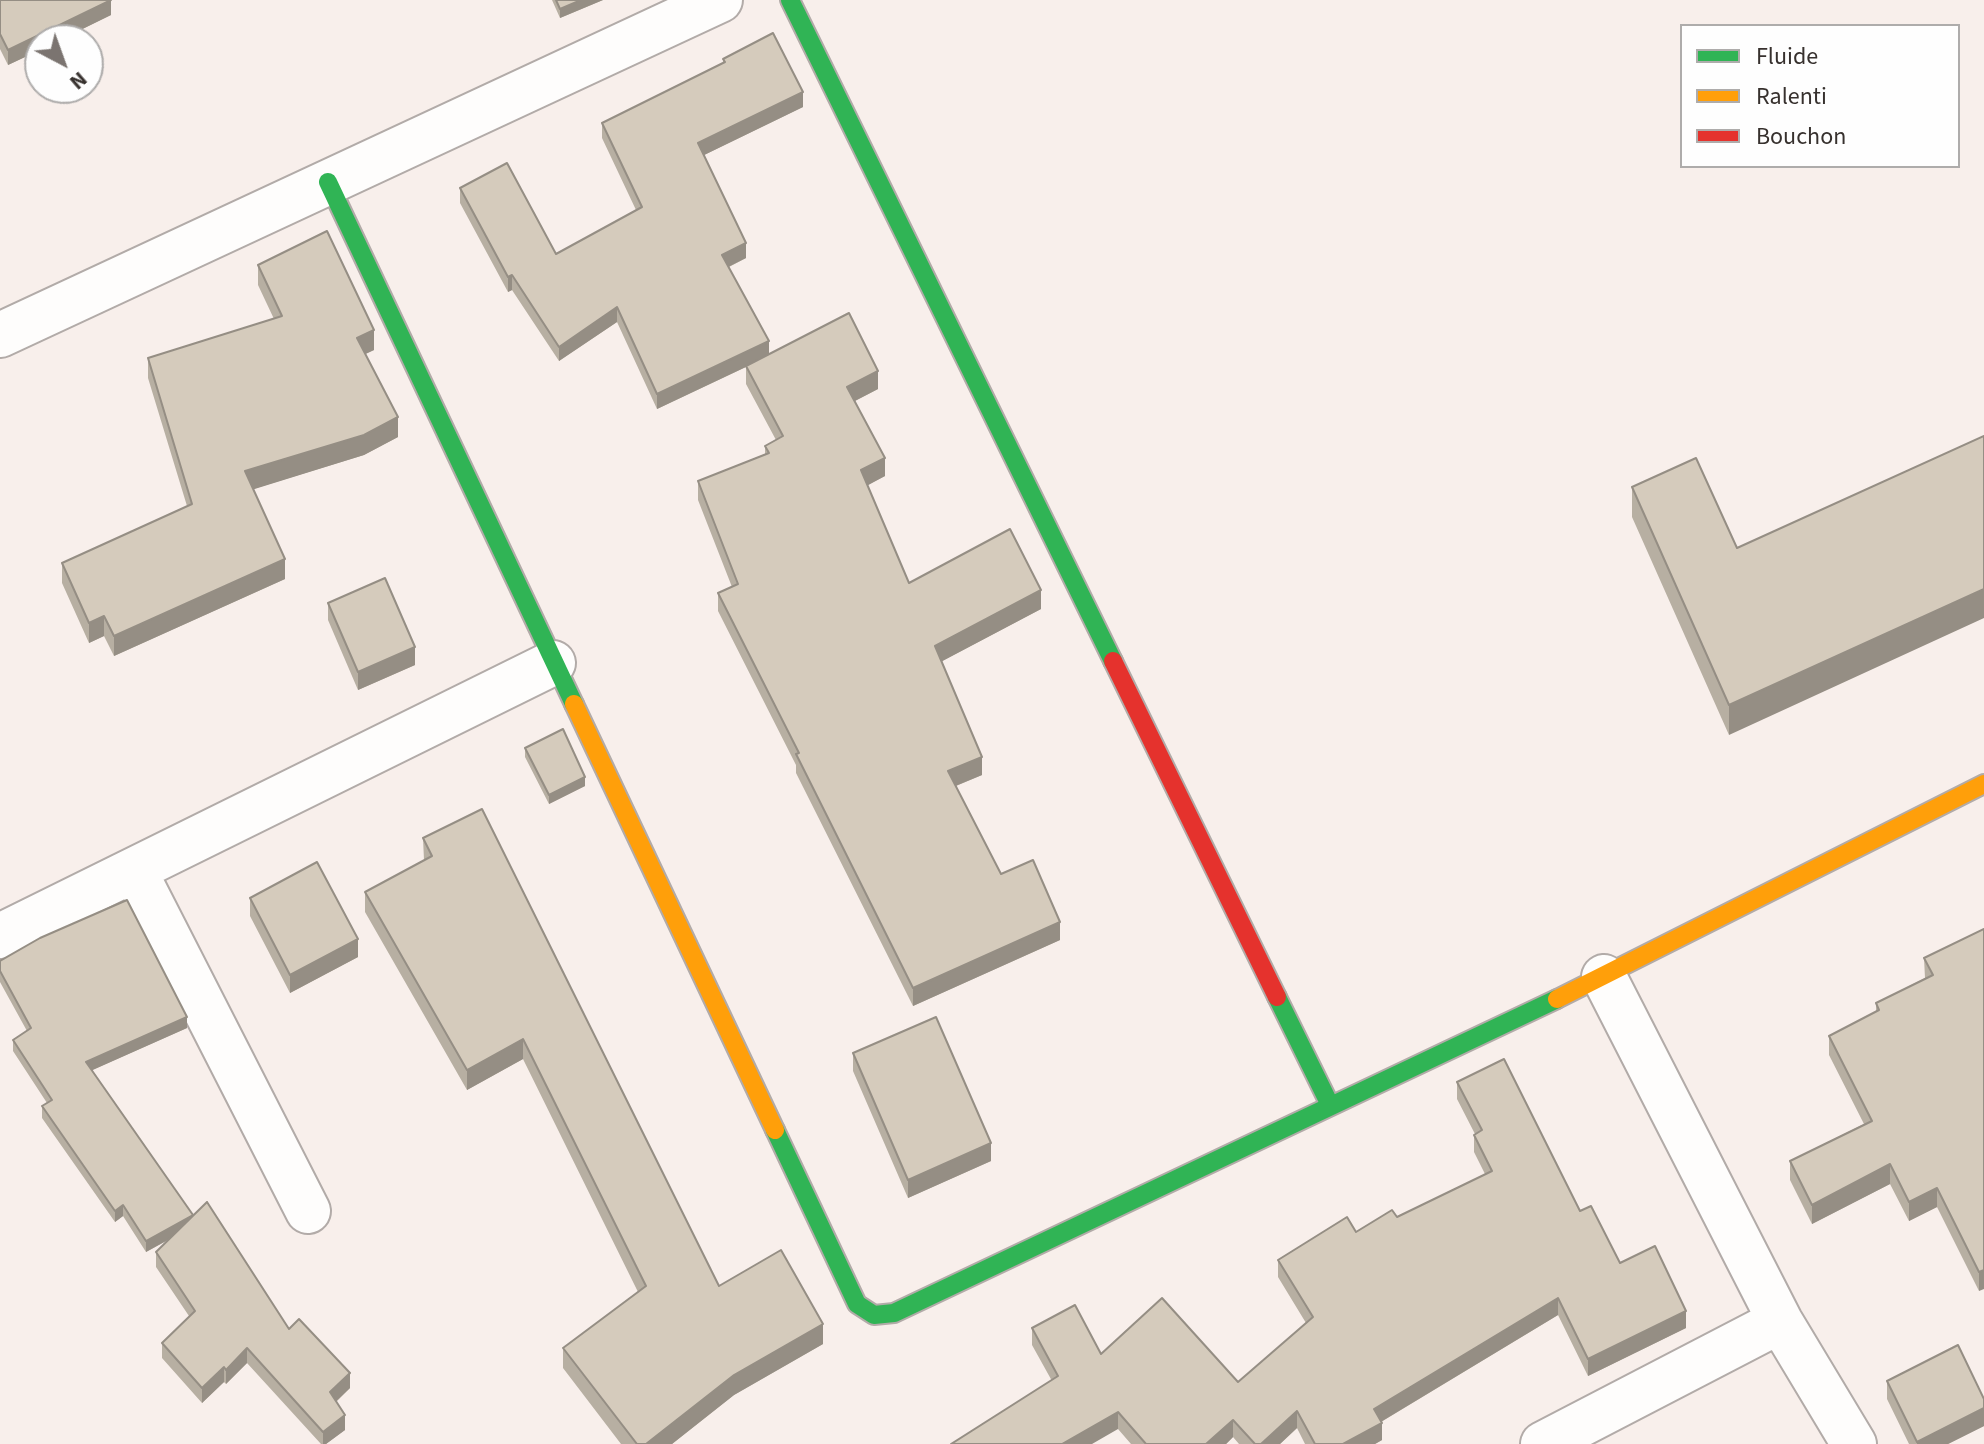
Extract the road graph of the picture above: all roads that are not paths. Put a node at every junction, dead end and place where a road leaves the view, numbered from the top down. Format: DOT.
graph roads {
  1 [pos="720,0"];
  2 [pos="790,0"];
  3 [pos="328,182"];
  4 [pos="0,335"];
  5 [pos="553,663"];
  6 [pos="1984,784"];
  7 [pos="134,870"];
  8 [pos="0,936"];
  9 [pos="1604,977"];
  10 [pos="1330,1105"];
  11 [pos="308,1211"];
  12 [pos="1780,1321"];
  13 [pos="1543,1444"];
  14 [pos="1854,1444"];
  1 -- 3 [label="street"];
  2 -- 10 [label="street"];
  3 -- 4 [label="street"];
  3 -- 5 [label="street"];
  5 -- 7 [label="street"];
  5 -- 10 [label="street"];
  6 -- 9 [label="street"];
  7 -- 8 [label="street"];
  7 -- 11 [label="street"];
  9 -- 10 [label="street"];
  9 -- 12 [label="street"];
  12 -- 13 [label="street"];
  12 -- 14 [label="street"];
}
